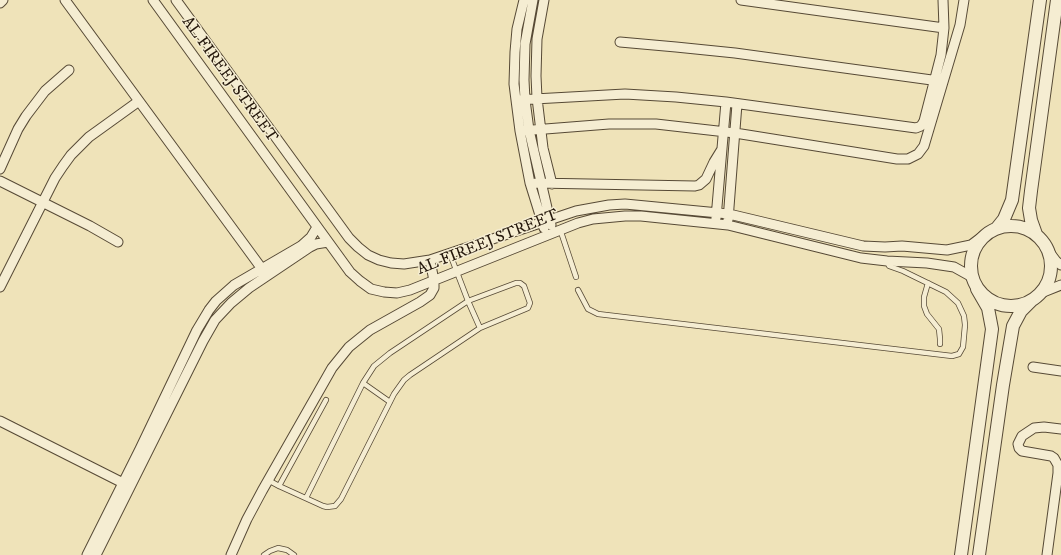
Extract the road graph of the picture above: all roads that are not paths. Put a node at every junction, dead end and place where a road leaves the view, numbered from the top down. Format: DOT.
graph roads {
  1 [pos="3,0"];
  2 [pos="66,0"];
  3 [pos="153,0"];
  4 [pos="176,0"];
  5 [pos="524,0"];
  6 [pos="533,0"];
  7 [pos="544,0"];
  8 [pos="741,0"];
  9 [pos="943,0"];
  10 [pos="964,0"];
  11 [pos="1040,0"];
  12 [pos="1057,0"];
  13 [pos="0,3"];
  14 [pos="944,28"];
  15 [pos="620,42"];
  16 [pos="69,70"];
  17 [pos="939,81"];
  18 [pos="537,98"];
  19 [pos="520,100"];
  20 [pos="139,101"];
  21 [pos="726,102"];
  22 [pos="737,104"];
  23 [pos="540,129"];
  24 [pos="524,131"];
  25 [pos="723,131"];
  26 [pos="735,133"];
  27 [pos="722,149"];
  28 [pos="0,169"];
  29 [pos="0,181"];
  30 [pos="530,183"];
  31 [pos="540,184"];
  32 [pos="552,184"];
  33 [pos="43,202"];
  34 [pos="717,213"];
  35 [pos="729,214"];
  36 [pos="546,222"];
  37 [pos="716,224"];
  38 [pos="728,225"];
  39 [pos="317,227"];
  40 [pos="996,228"];
  41 [pos="553,232"];
  42 [pos="1036,234"];
  43 [pos="983,236"];
  44 [pos="118,242"];
  45 [pos="328,242"];
  46 [pos="863,246"];
  47 [pos="896,246"];
  48 [pos="1048,249"];
  49 [pos="450,254"];
  50 [pos="862,258"];
  51 [pos="430,260"];
  52 [pos="891,261"];
  53 [pos="1061,265"];
  54 [pos="265,272"];
  55 [pos="457,272"];
  56 [pos="576,277"];
  57 [pos="972,277"];
  58 [pos="434,281"];
  59 [pos="928,283"];
  60 [pos="1061,285"];
  61 [pos="0,287"];
  62 [pos="977,289"];
  63 [pos="578,290"];
  64 [pos="1036,296"];
  65 [pos="468,301"];
  66 [pos="480,328"];
  67 [pos="194,336"];
  68 [pos="202,341"];
  69 [pos="940,344"];
  70 [pos="1032,367"];
  71 [pos="1061,371"];
  72 [pos="363,383"];
  73 [pos="326,400"];
  74 [pos="390,402"];
  75 [pos="0,421"];
  76 [pos="1061,429"];
  77 [pos="268,480"];
  78 [pos="126,484"];
  79 [pos="279,486"];
  80 [pos="306,498"];
  81 [pos="106,526"];
  82 [pos="86,555"];
  83 [pos="96,555"];
  84 [pos="231,555"];
  85 [pos="264,555"];
  86 [pos="294,555"];
  87 [pos="961,555"];
  88 [pos="979,555"];
  89 [pos="1047,555"];
  1 -- 13 [label="street"];
  2 -- 20 [label="street"];
  3 -- 39 [label="street, AL FIREEJ STREET"];
  4 -- 51 [label="street, AL FIREEJ STREET"];
  5 -- 19 [label="street"];
  6 -- 19 [label="street"];
  7 -- 18 [label="street"];
  8 -- 14 [label="street"];
  9 -- 14 [label="street"];
  10 -- 17 [label="street"];
  11 -- 40 [label="street"];
  12 -- 42 [label="street"];
  14 -- 17 [label="street"];
  15 -- 17 [label="street"];
  16 -- 28 [label="street"];
  17 -- 22 [label="street"];
  17 -- 26 [label="street"];
  18 -- 19 [label="street"];
  18 -- 21 [label="street"];
  18 -- 23 [label="street"];
  19 -- 24 [label="street"];
  20 -- 33 [label="street"];
  20 -- 54 [label="street"];
  21 -- 22 [label="street"];
  21 -- 25 [label="street"];
  22 -- 26 [label="street"];
  23 -- 24 [label="street"];
  23 -- 25 [label="street"];
  23 -- 32 [label="street"];
  24 -- 30 [label="street"];
  24 -- 31 [label="street"];
  25 -- 26 [label="street"];
  25 -- 27 [label="street"];
  26 -- 35 [label="street"];
  27 -- 32 [label="street"];
  27 -- 34 [label="street"];
  29 -- 33 [label="street"];
  30 -- 31 [label="street"];
  30 -- 36 [label="street"];
  31 -- 32 [label="street"];
  31 -- 36 [label="street"];
  33 -- 44 [label="street"];
  33 -- 61 [label="street"];
  34 -- 35 [label="street, AL FIREEJ STREET"];
  34 -- 36 [label="street, AL FIREEJ STREET"];
  34 -- 37 [label="street"];
  35 -- 38 [label="street"];
  35 -- 46 [label="street, AL FIREEJ STREET"];
  36 -- 41 [label="street"];
  36 -- 49 [label="street, AL FIREEJ STREET"];
  37 -- 38 [label="street, AL FIREEJ STREET"];
  37 -- 41 [label="street, AL FIREEJ STREET"];
  38 -- 50 [label="street, AL FIREEJ STREET"];
  39 -- 45 [label="street, AL FIREEJ STREET"];
  39 -- 54 [label="street"];
  40 -- 42 [label="street"];
  40 -- 43 [label="street"];
  41 -- 55 [label="street, AL FIREEJ STREET"];
  41 -- 56 [label="lane"];
  42 -- 48 [label="street"];
  43 -- 47 [label="street, AL FIREEJ STREET"];
  43 -- 57 [label="street"];
  45 -- 54 [label="street"];
  45 -- 58 [label="street, AL FIREEJ STREET"];
  46 -- 47 [label="street, AL FIREEJ STREET"];
  46 -- 50 [label="street"];
  47 -- 52 [label="street"];
  48 -- 53 [label="street"];
  48 -- 64 [label="street"];
  49 -- 51 [label="street, AL FIREEJ STREET"];
  49 -- 55 [label="lane"];
  50 -- 52 [label="street, AL FIREEJ STREET"];
  51 -- 58 [label="street"];
  52 -- 57 [label="street, AL FIREEJ STREET"];
  52 -- 59 [label="lane"];
  54 -- 67 [label="street"];
  54 -- 68 [label="street"];
  55 -- 58 [label="street, AL FIREEJ STREET"];
  55 -- 65 [label="lane"];
  57 -- 62 [label="street"];
  58 -- 77 [label="street"];
  59 -- 63 [label="lane"];
  59 -- 69 [label="lane"];
  60 -- 64 [label="street"];
  62 -- 64 [label="street"];
  62 -- 87 [label="street"];
  64 -- 88 [label="street"];
  65 -- 66 [label="lane"];
  65 -- 66 [label="lane"];
  65 -- 72 [label="lane"];
  66 -- 74 [label="lane"];
  67 -- 68 [label="street"];
  67 -- 78 [label="street"];
  68 -- 78 [label="street"];
  70 -- 71 [label="street"];
  72 -- 74 [label="lane"];
  72 -- 80 [label="lane"];
  73 -- 79 [label="lane"];
  74 -- 80 [label="lane"];
  75 -- 78 [label="street"];
  76 -- 89 [label="street"];
  77 -- 79 [label="lane"];
  77 -- 84 [label="street"];
  78 -- 81 [label="street"];
  79 -- 80 [label="lane"];
  81 -- 82 [label="street"];
  81 -- 83 [label="street"];
  85 -- 86 [label="lane"];
}
